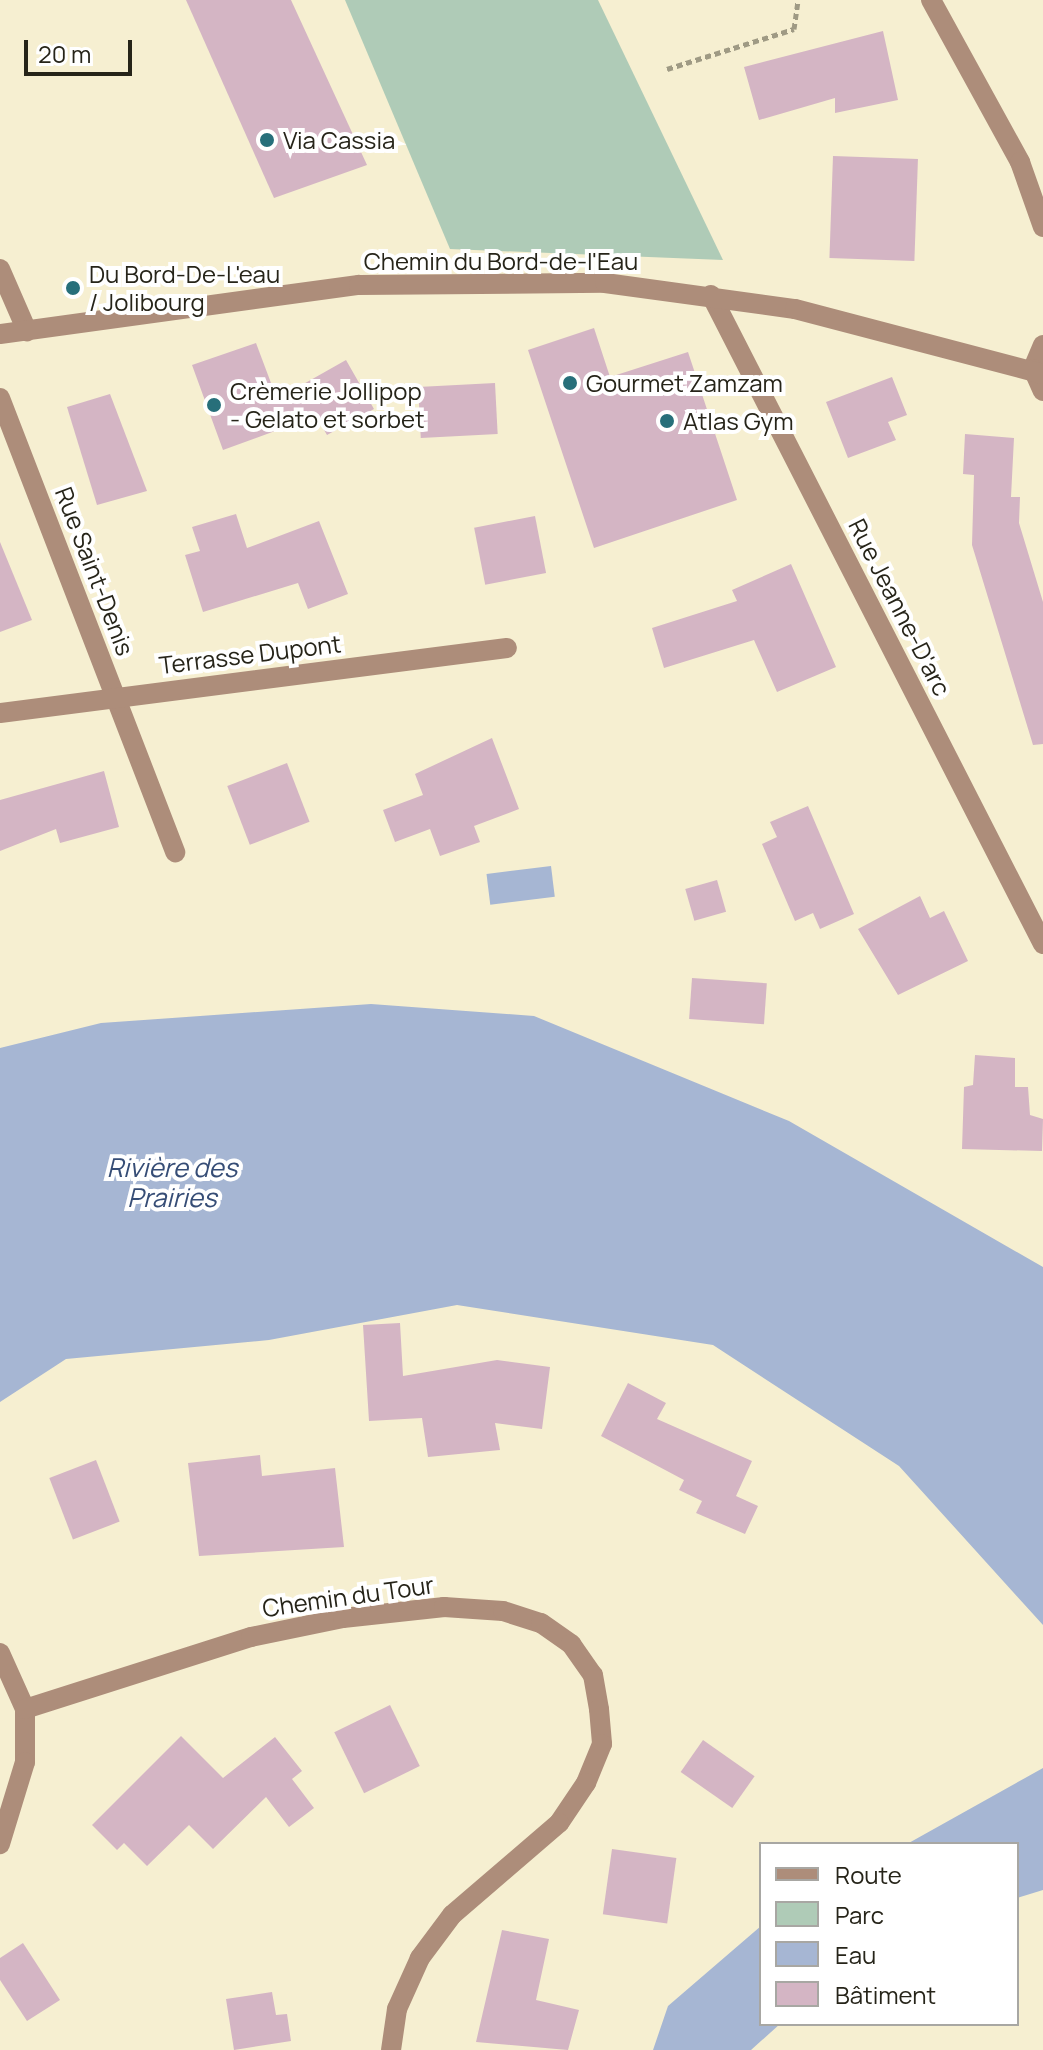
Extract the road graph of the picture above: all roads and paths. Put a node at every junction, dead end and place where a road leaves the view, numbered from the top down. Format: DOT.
graph roads {
  1 [pos="798,0"];
  2 [pos="931,0"];
  3 [pos="667,69"];
  4 [pos="1043,227"];
  5 [pos="0,269"];
  6 [pos="711,295"];
  7 [pos="27,331"];
  8 [pos="0,334"];
  9 [pos="1043,345"];
  10 [pos="1038,372"];
  11 [pos="1043,391"];
  12 [pos="0,398"];
  13 [pos="507,648"];
  14 [pos="116,698"];
  15 [pos="0,713"];
  16 [pos="175,852"];
  17 [pos="1043,944"];
  18 [pos="0,1653"];
  19 [pos="25,1709"];
  20 [pos="0,1844"];
  21 [pos="391,2050"];
  1 -- 3 [label="path"];
  2 -- 4 [label="street"];
  5 -- 7 [label="street"];
  6 -- 7 [label="street, Chemin du Bord-de-l'Eau"];
  6 -- 10 [label="street, Chemin du Bord-de-l'Eau"];
  6 -- 17 [label="street, Rue Jeanne-D'arc"];
  7 -- 8 [label="street, Chemin du Bord-de-l'Eau"];
  9 -- 10 [label="street"];
  10 -- 11 [label="street"];
  12 -- 14 [label="street, Rue Saint-Denis"];
  13 -- 14 [label="street, Terrasse Dupont"];
  14 -- 15 [label="street, Terrasse Dupont"];
  14 -- 16 [label="street, Rue Saint-Denis"];
  18 -- 19 [label="street"];
  19 -- 20 [label="street"];
  19 -- 21 [label="street, Chemin du Tour"];
}
